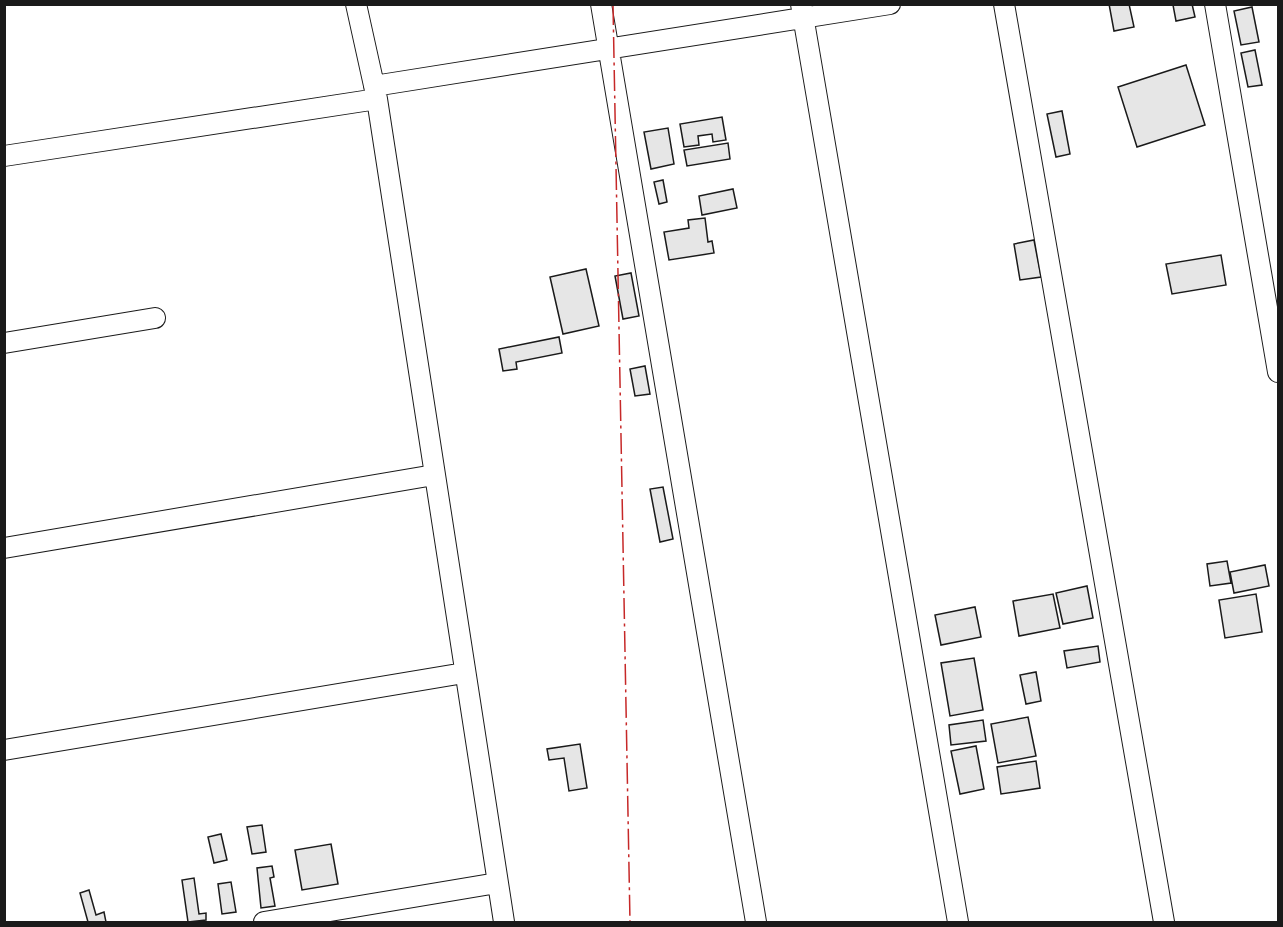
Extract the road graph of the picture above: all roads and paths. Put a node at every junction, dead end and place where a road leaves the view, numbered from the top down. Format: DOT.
graph roads {
  1 [pos="356,4"];
  2 [pos="601,4"];
  3 [pos="890,4"];
  4 [pos="1004,4"];
  5 [pos="1215,4"];
  6 [pos="802,11"];
  7 [pos="609,49"];
  8 [pos="376,92"];
  9 [pos="4,156"];
  10 [pos="155,318"];
  11 [pos="4,343"];
  12 [pos="1278,372"];
  13 [pos="434,475"];
  14 [pos="4,548"];
  15 [pos="464,673"];
  16 [pos="4,750"];
  17 [pos="497,883"];
  18 [pos="264,922"];
  19 [pos="504,922"];
  20 [pos="756,922"];
  21 [pos="958,922"];
  22 [pos="1164,922"];
  1 -- 8 [label="street"];
  2 -- 7 [label="street"];
  3 -- 6 [label="street"];
  4 -- 22 [label="street"];
  5 -- 12 [label="street"];
  6 -- 7 [label="street"];
  6 -- 21 [label="street"];
  7 -- 8 [label="street"];
  7 -- 20 [label="street"];
  8 -- 9 [label="street"];
  8 -- 13 [label="street"];
  10 -- 11 [label="street"];
  13 -- 14 [label="street"];
  13 -- 15 [label="street"];
  15 -- 16 [label="street"];
  15 -- 17 [label="street"];
  17 -- 18 [label="street"];
  17 -- 19 [label="street"];
}
